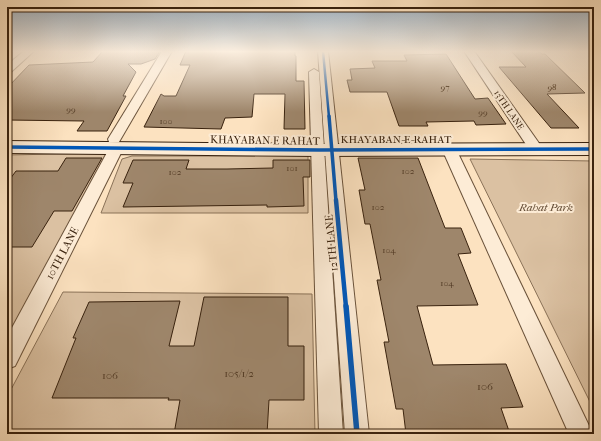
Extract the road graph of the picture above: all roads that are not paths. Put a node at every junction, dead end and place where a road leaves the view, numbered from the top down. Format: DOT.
graph roads {
  1 [pos="155,72"];
  2 [pos="315,72"];
  3 [pos="323,72"];
  4 [pos="483,72"];
  5 [pos="7,138"];
  6 [pos="594,139"];
  7 [pos="115,143"];
  8 [pos="324,144"];
  9 [pos="532,144"];
  10 [pos="7,147"];
  11 [pos="449,149"];
  12 [pos="594,149"];
  13 [pos="7,358"];
  14 [pos="331,434"];
  15 [pos="357,434"];
  16 [pos="581,434"];
  1 -- 7 [label="street, 10TH LANE"];
  2 -- 8 [label="street, 12TH LANE"];
  3 -- 8 [label="street, 12TH LANE"];
  4 -- 9 [label="street, 13TH LANE"];
  5 -- 7 [label="street"];
  6 -- 9 [label="street, KHAYABAN-E-RAHAT"];
  7 -- 8 [label="street, KHAYABAN E RAHAT"];
  7 -- 10 [label="street, KHAYABAN E RAHAT"];
  7 -- 13 [label="street, 10TH LANE"];
  8 -- 9 [label="street, KHAYABAN-E-RAHAT"];
  8 -- 11 [label="street, KHAYABAN E RAHAT"];
  8 -- 14 [label="street, 12TH LANE"];
  8 -- 15 [label="street, 12TH LANE"];
  9 -- 11 [label="street, KHAYABAN E RAHAT"];
  9 -- 12 [label="street, KHAYABAN E RAHAT"];
  11 -- 16 [label="street"];
}
